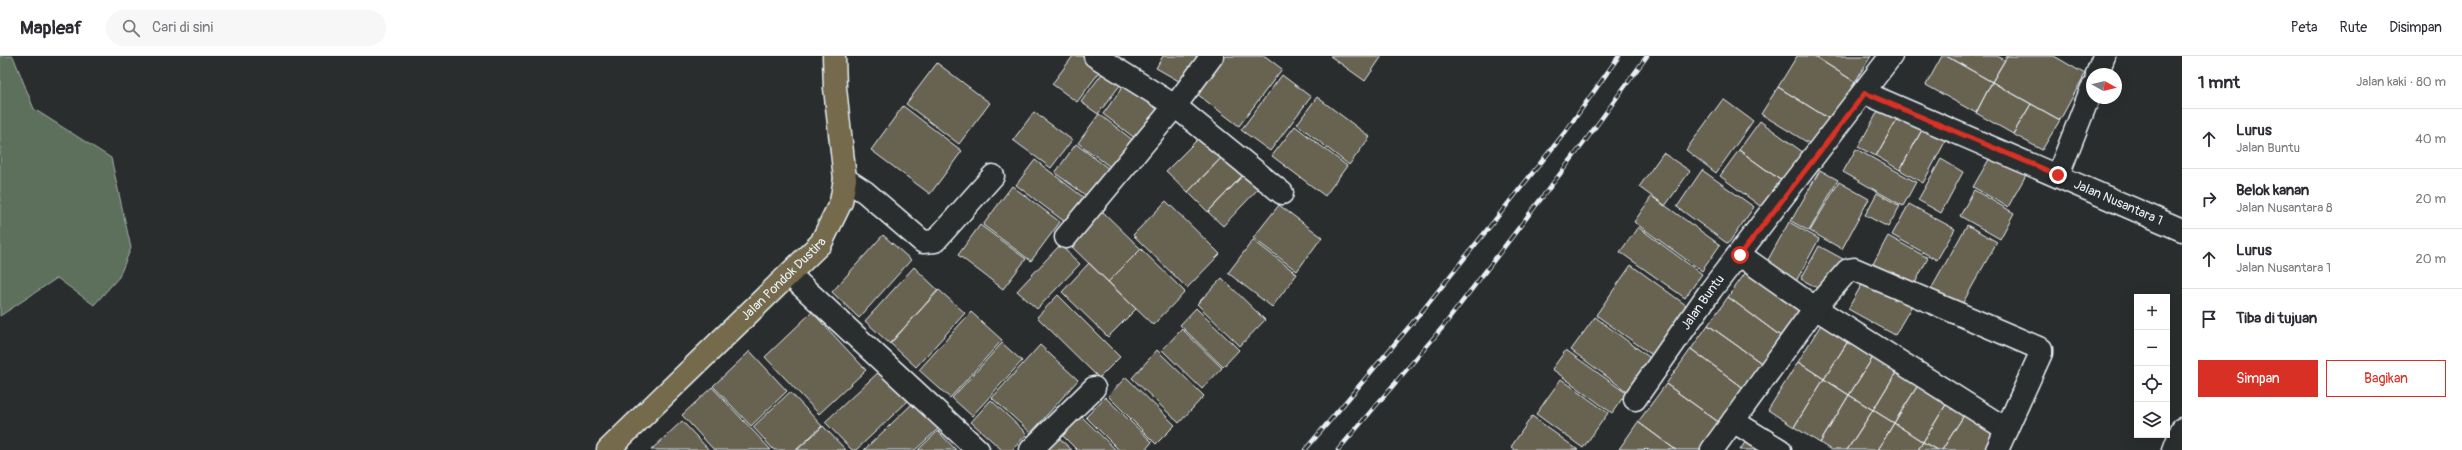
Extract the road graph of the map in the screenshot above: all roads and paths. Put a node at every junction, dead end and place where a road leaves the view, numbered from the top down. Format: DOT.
graph roads {
  1 [pos="834,56"];
  2 [pos="1095,56"];
  3 [pos="1212,56"];
  4 [pos="1891,56"];
  5 [pos="2104,56"];
  6 [pos="2099,68"];
  7 [pos="1865,93"];
  8 [pos="2086,103"];
  9 [pos="1175,106"];
  10 [pos="2058,175"];
  11 [pos="993,176"];
  12 [pos="845,179"];
  13 [pos="1282,193"];
  14 [pos="2182,230"];
  15 [pos="1066,237"];
  16 [pos="1740,255"];
  17 [pos="790,275"];
  18 [pos="1815,308"];
  19 [pos="1094,388"];
  20 [pos="1635,399"];
  21 [pos="1733,421"];
  22 [pos="2006,429"];
  23 [pos="2182,429"];
  24 [pos="608,450"];
  25 [pos="978,450"];
  26 [pos="1030,450"];
  27 [pos="1712,450"];
  28 [pos="1780,450"];
  29 [pos="1997,450"];
  30 [pos="2174,450"];
  1 -- 12 [label="main road, Jalan Pondok Dustira"];
  2 -- 9 [label="street"];
  3 -- 9 [label="street"];
  4 -- 7 [label="street, Jalan Buntu"];
  5 -- 6 [label="street"];
  7 -- 10 [label="street, Jalan Nusantara 1"];
  7 -- 16 [label="street, Jalan Buntu"];
  8 -- 10 [label="street"];
  9 -- 13 [label="street"];
  9 -- 15 [label="street"];
  10 -- 14 [label="street, Jalan Nusantara 1"];
  11 -- 12 [label="street"];
  12 -- 17 [label="main road, Jalan Pondok Dustira"];
  16 -- 18 [label="street"];
  16 -- 20 [label="street, Jalan Buntu"];
  17 -- 24 [label="main road, Jalan Pondok Dustira"];
  17 -- 25 [label="street"];
  18 -- 21 [label="street"];
  18 -- 22 [label="street"];
  18 -- 22 [label="street"];
  19 -- 26 [label="street"];
  21 -- 27 [label="street"];
  21 -- 28 [label="street"];
  22 -- 29 [label="street"];
  23 -- 30 [label="street"];
}
